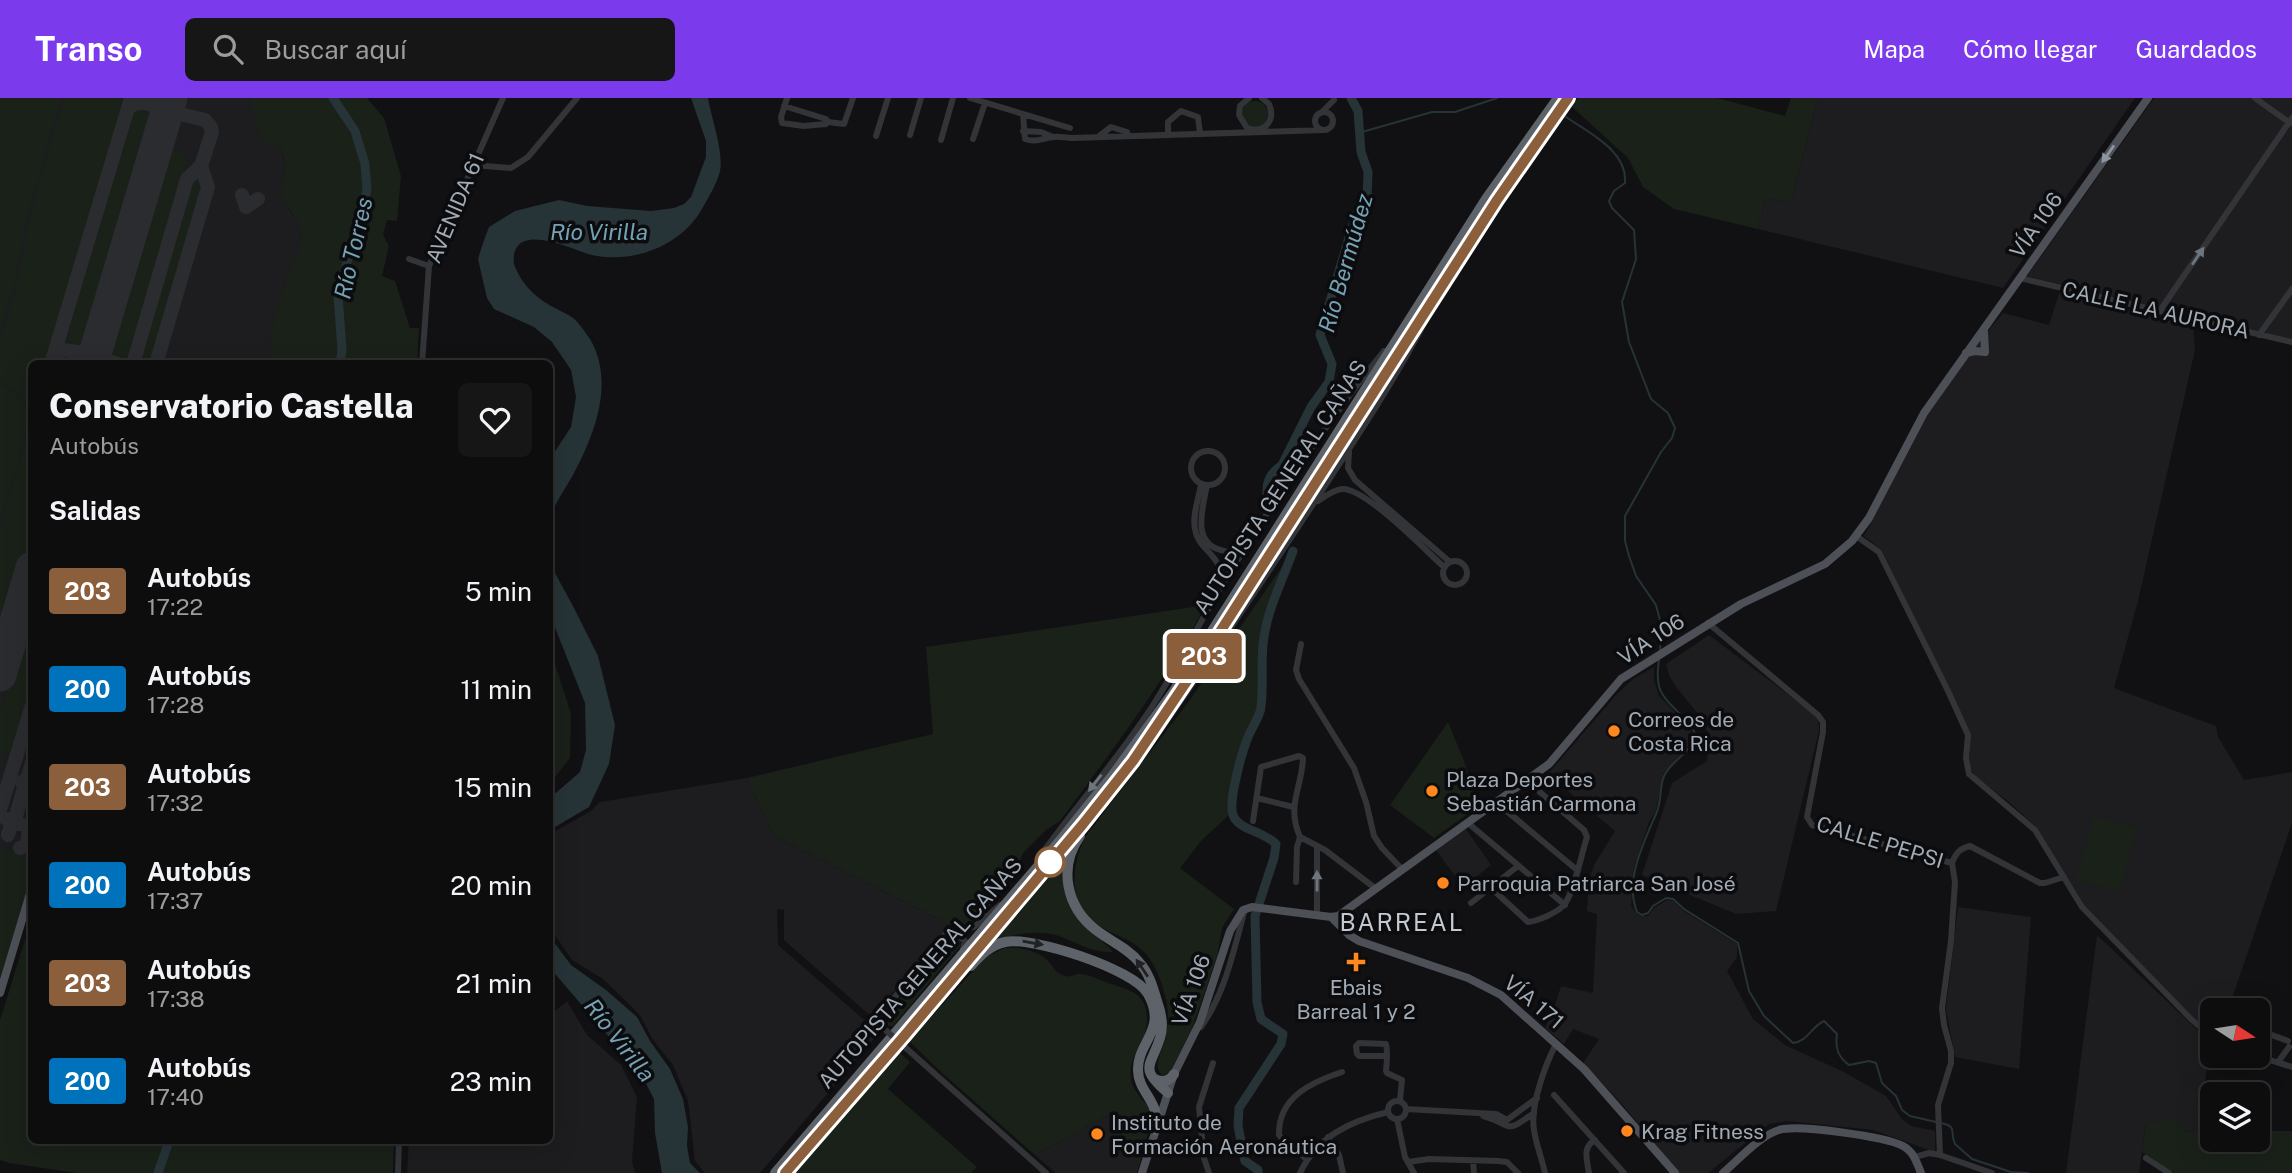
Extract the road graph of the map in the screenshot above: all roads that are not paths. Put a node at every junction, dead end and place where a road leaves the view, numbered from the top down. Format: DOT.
graph roads {
  1 [pos="503,98"];
  2 [pos="577,98"];
  3 [pos="787,98"];
  4 [pos="853,98"];
  5 [pos="888,98"];
  6 [pos="921,98"];
  7 [pos="953,98"];
  8 [pos="970,98"];
  9 [pos="1263,98"];
  10 [pos="1276,98"];
  11 [pos="2148,98"];
  12 [pos="2255,98"];
  13 [pos="1245,99"];
  14 [pos="1565,99"];
  15 [pos="1334,100"];
  16 [pos="985,103"];
  17 [pos="1269,104"];
  18 [pos="784,106"];
  19 [pos="1321,113"];
  20 [pos="1024,114"];
  21 [pos="2291,121"];
  22 [pos="828,122"];
  23 [pos="1243,124"];
  24 [pos="1267,125"];
  25 [pos="1070,128"];
  26 [pos="1323,130"];
  27 [pos="1279,131"];
  28 [pos="1232,133"];
  29 [pos="1200,134"];
  30 [pos="910,135"];
  31 [pos="1168,135"];
  32 [pos="876,136"];
  33 [pos="973,139"];
  34 [pos="940,140"];
  35 [pos="1527,157"];
  36 [pos="472,165"];
  37 [pos="409,259"];
  38 [pos="429,266"];
  39 [pos="2020,278"];
  40 [pos="2292,289"];
  41 [pos="2159,312"];
  42 [pos="1408,322"];
  43 [pos="1984,329"];
  44 [pos="2259,335"];
  45 [pos="2292,342"];
  46 [pos="1966,354"];
  47 [pos="422,360"];
  48 [pos="1350,448"];
  49 [pos="1204,485"];
  50 [pos="1311,507"];
  51 [pos="1856,536"];
  52 [pos="1250,541"];
  53 [pos="1223,583"];
  54 [pos="1708,623"];
  55 [pos="1301,644"];
  56 [pos="1182,689"];
  57 [pos="1152,742"];
  58 [pos="1527,781"];
  59 [pos="1257,797"];
  60 [pos="1497,803"];
  61 [pos="1293,807"];
  62 [pos="1253,821"];
  63 [pos="1468,823"];
  64 [pos="1300,837"];
  65 [pos="1317,846"];
  66 [pos="1952,863"];
  67 [pos="1518,866"];
  68 [pos="1401,868"];
  69 [pos="1577,870"];
  70 [pos="2064,877"];
  71 [pos="1296,882"];
  72 [pos="1020,885"];
  73 [pos="1490,887"];
  74 [pos="1375,888"];
  75 [pos="28,900"];
  76 [pos="1471,903"];
  77 [pos="1565,905"];
  78 [pos="1317,915"];
  79 [pos="1331,917"];
  80 [pos="951,930"];
  81 [pos="952,965"];
  82 [pos="0,993"];
  83 [pos="2200,1028"];
  84 [pos="905,1035"];
  85 [pos="2270,1035"];
  86 [pos="2290,1043"];
  87 [pos="1556,1044"];
  88 [pos="1387,1056"];
  89 [pos="2270,1060"];
  90 [pos="2278,1062"];
  91 [pos="1213,1063"];
  92 [pos="2292,1067"];
  93 [pos="1342,1072"];
  94 [pos="1174,1074"];
  95 [pos="1153,1078"];
  96 [pos="1147,1092"];
  97 [pos="1167,1094"];
  98 [pos="1554,1095"];
  99 [pos="1537,1098"];
  100 [pos="1400,1100"];
  101 [pos="1406,1109"];
  102 [pos="1388,1112"];
  103 [pos="1534,1113"];
  104 [pos="1475,1114"];
  105 [pos="1397,1119"];
  106 [pos="1156,1130"];
  107 [pos="1328,1137"];
  108 [pos="1595,1140"];
  109 [pos="399,1144"];
  110 [pos="1940,1155"];
  111 [pos="1915,1157"];
  112 [pos="2146,1158"];
  113 [pos="1307,1159"];
  114 [pos="1473,1161"];
  115 [pos="1408,1162"];
  116 [pos="1671,1172"];
  117 [pos="1987,1172"];
  118 [pos="398,1173"];
  119 [pos="775,1173"];
  120 [pos="785,1173"];
  121 [pos="1046,1173"];
  122 [pos="1142,1173"];
  123 [pos="1209,1173"];
  124 [pos="1300,1173"];
  125 [pos="1343,1173"];
  126 [pos="1414,1173"];
  127 [pos="1474,1173"];
  128 [pos="1518,1173"];
  129 [pos="1545,1173"];
  130 [pos="1588,1173"];
  131 [pos="1624,1173"];
  132 [pos="1723,1173"];
  133 [pos="1921,1173"];
  134 [pos="2169,1173"];
  1 -- 36 [label="street, AVENIDA 61"];
  2 -- 36 [label="street"];
  3 -- 18 [label="street"];
  4 -- 22 [label="street"];
  5 -- 32 [label="street"];
  6 -- 30 [label="street"];
  7 -- 34 [label="street"];
  8 -- 16 [label="street"];
  9 -- 17 [label="street"];
  10 -- 17 [label="street"];
  11 -- 39 [label="main road, VÍA 106, one-way"];
  12 -- 21 [label="street"];
  13 -- 23 [label="street"];
  14 -- 35 [label="highway, AUTOPISTA GENERAL CAÑAS"];
  14 -- 42 [label="highway, AUTOPISTA GENERAL CAÑAS"];
  15 -- 19 [label="street"];
  16 -- 20 [label="street"];
  16 -- 33 [label="street"];
  17 -- 24 [label="street"];
  18 -- 22 [label="street"];
  18 -- 22 [label="street"];
  19 -- 26 [label="street"];
  19 -- 26 [label="street"];
  20 -- 25 [label="street"];
  20 -- 31 [label="street"];
  41 -- 21 [label="street, one-way"];
  23 -- 24 [label="street"];
  23 -- 28 [label="street"];
  24 -- 27 [label="street"];
  26 -- 27 [label="street"];
  27 -- 28 [label="street"];
  28 -- 29 [label="street"];
  29 -- 31 [label="street"];
  29 -- 31 [label="street"];
  35 -- 48 [label="street"];
  35 -- 56 [label="highway, AUTOPISTA GENERAL CAÑAS"];
  36 -- 38 [label="street, AVENIDA 61"];
  37 -- 38 [label="street"];
  38 -- 47 [label="street, AVENIDA 61"];
  39 -- 41 [label="street, CALLE LA AURORA"];
  39 -- 43 [label="main road, VÍA 106"];
  40 -- 44 [label="street"];
  41 -- 44 [label="street, CALLE LA AURORA"];
  42 -- 52 [label="street"];
  42 -- 72 [label="highway, AUTOPISTA GENERAL CAÑAS"];
  43 -- 46 [label="main road, VÍA 106"];
  43 -- 46 [label="main road"];
  44 -- 45 [label="street, CALLE LA AURORA"];
  46 -- 51 [label="main road, VÍA 106"];
  48 -- 50 [label="street"];
  48 -- 50 [label="street"];
  49 -- 49 [label="street"];
  49 -- 52 [label="street"];
  49 -- 53 [label="street"];
  50 -- 57 [label="street"];
  51 -- 54 [label="main road, VÍA 106"];
  51 -- 70 [label="street"];
  52 -- 53 [label="street"];
  53 -- 72 [label="street, one-way"];
  54 -- 58 [label="main road, VÍA 106"];
  54 -- 66 [label="street, CALLE PEPSI"];
  55 -- 68 [label="street"];
  56 -- 57 [label="highway"];
  56 -- 84 [label="highway, AUTOPISTA GENERAL CAÑAS"];
  95 -- 57 [label="highway, one-way"];
  58 -- 60 [label="main road, VÍA 106"];
  58 -- 69 [label="street"];
  59 -- 61 [label="street"];
  59 -- 61 [label="street"];
  59 -- 62 [label="street"];
  60 -- 63 [label="main road, VÍA 106"];
  60 -- 69 [label="street"];
  61 -- 64 [label="street"];
  63 -- 67 [label="street"];
  63 -- 68 [label="main road, VÍA 106"];
  64 -- 65 [label="street"];
  64 -- 71 [label="street"];
  65 -- 74 [label="street"];
  78 -- 65 [label="street, one-way"];
  66 -- 70 [label="street"];
  66 -- 110 [label="street, CALLE PEPSI"];
  67 -- 73 [label="street"];
  67 -- 77 [label="street"];
  68 -- 74 [label="main road, VÍA 106"];
  69 -- 77 [label="street"];
  70 -- 83 [label="street"];
  72 -- 80 [label="street"];
  72 -- 81 [label="highway, AUTOPISTA GENERAL CAÑAS"];
  73 -- 76 [label="street"];
  73 -- 77 [label="street"];
  74 -- 79 [label="main road, VÍA 106"];
  75 -- 82 [label="main road"];
  78 -- 79 [label="main road, VÍA 106"];
  78 -- 94 [label="main road, VÍA 106"];
  79 -- 87 [label="main road, VÍA 171"];
  80 -- 81 [label="street"];
  80 -- 121 [label="street, bridge"];
  81 -- 119 [label="highway, AUTOPISTA GENERAL CAÑAS"];
  84 -- 96 [label="highway, one-way"];
  84 -- 120 [label="highway, AUTOPISTA GENERAL CAÑAS"];
  85 -- 86 [label="street"];
  86 -- 90 [label="street"];
  87 -- 99 [label="street"];
  87 -- 116 [label="main road, VÍA 171"];
  88 -- 88 [label="street"];
  88 -- 100 [label="street"];
  89 -- 90 [label="street"];
  90 -- 92 [label="street"];
  91 -- 123 [label="street"];
  93 -- 113 [label="street"];
  94 -- 95 [label="highway"];
  94 -- 97 [label="main road, VÍA 106"];
  95 -- 97 [label="highway"];
  96 -- 97 [label="highway"];
  96 -- 106 [label="highway"];
  97 -- 106 [label="main road, VÍA 106"];
  98 -- 108 [label="street"];
  99 -- 103 [label="street"];
  99 -- 104 [label="street"];
  100 -- 101 [label="street"];
  100 -- 102 [label="street"];
  101 -- 104 [label="street"];
  101 -- 105 [label="street"];
  102 -- 105 [label="street"];
  102 -- 107 [label="street"];
  103 -- 104 [label="street"];
  103 -- 129 [label="street"];
  105 -- 115 [label="street"];
  106 -- 122 [label="main road, VÍA 106"];
  107 -- 113 [label="street"];
  107 -- 125 [label="street"];
  108 -- 130 [label="street"];
  108 -- 131 [label="street"];
  109 -- 118 [label="street"];
  110 -- 111 [label="street"];
  110 -- 117 [label="street"];
  111 -- 132 [label="main road"];
  111 -- 133 [label="main road"];
  112 -- 134 [label="street"];
  113 -- 124 [label="street"];
  114 -- 115 [label="street"];
  114 -- 127 [label="street"];
  114 -- 128 [label="street"];
  115 -- 126 [label="street"];
}
